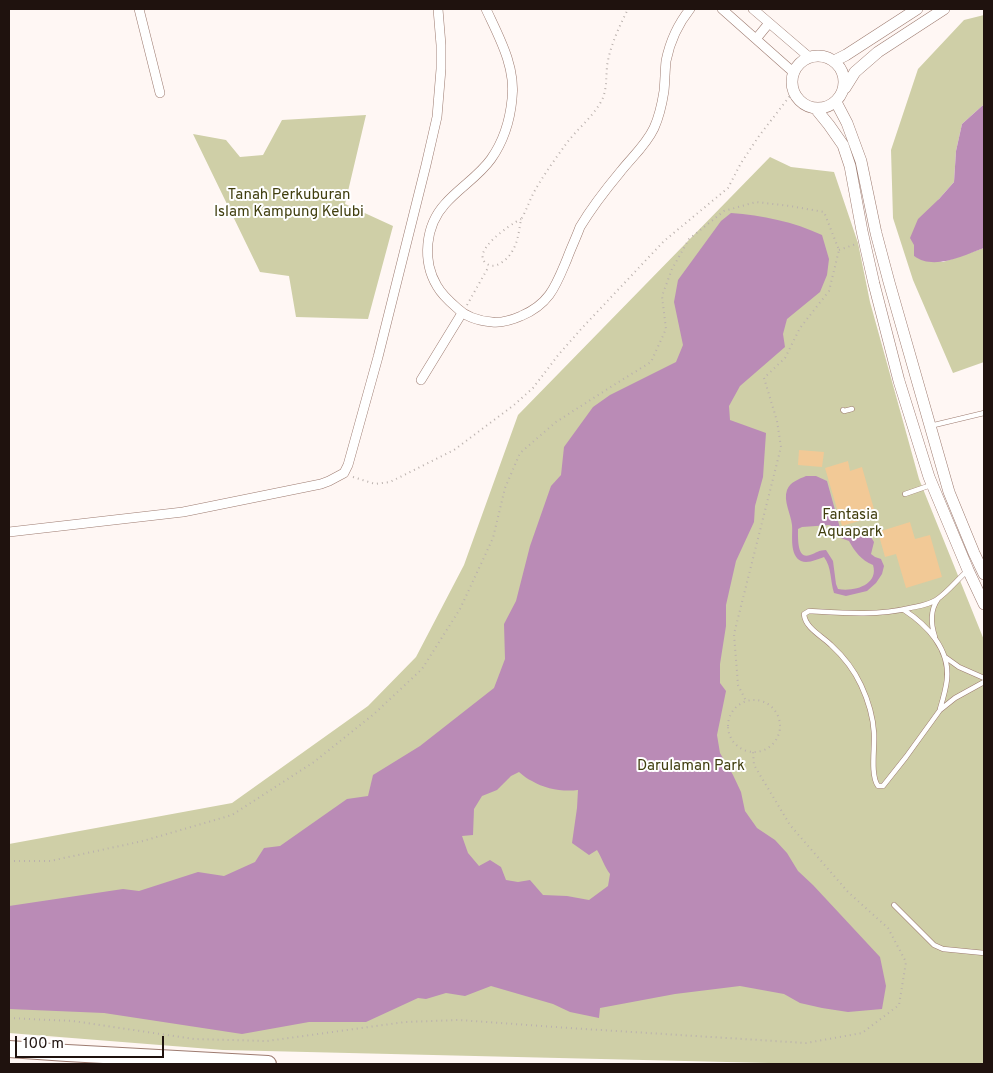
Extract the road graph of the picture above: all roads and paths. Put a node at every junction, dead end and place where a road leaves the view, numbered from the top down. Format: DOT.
graph roads {
  1 [pos="139,9"];
  2 [pos="438,9"];
  3 [pos="486,9"];
  4 [pos="628,9"];
  5 [pos="690,9"];
  6 [pos="722,9"];
  7 [pos="753,9"];
  8 [pos="917,9"];
  9 [pos="944,9"];
  10 [pos="769,23"];
  11 [pos="756,39"];
  12 [pos="809,57"];
  13 [pos="834,61"];
  14 [pos="793,72"];
  15 [pos="843,91"];
  16 [pos="793,92"];
  17 [pos="160,93"];
  18 [pos="836,102"];
  19 [pos="816,109"];
  20 [pos="521,219"];
  21 [pos="865,242"];
  22 [pos="839,250"];
  23 [pos="489,266"];
  24 [pos="462,313"];
  25 [pos="421,380"];
  26 [pos="852,409"];
  27 [pos="843,410"];
  28 [pos="984,413"];
  29 [pos="929,426"];
  30 [pos="344,473"];
  31 [pos="932,485"];
  32 [pos="905,494"];
  33 [pos="9,532"];
  34 [pos="968,570"];
  35 [pos="984,574"];
  36 [pos="938,599"];
  37 [pos="984,604"];
  38 [pos="904,610"];
  39 [pos="935,638"];
  40 [pos="945,657"];
  41 [pos="984,680"];
  42 [pos="746,701"];
  43 [pos="940,710"];
  44 [pos="753,752"];
  45 [pos="9,861"];
  46 [pos="894,905"];
  47 [pos="984,953"];
  48 [pos="9,1018"];
  49 [pos="9,1049"];
  50 [pos="268,1064"];
  1 -- 17 [label="street"];
  2 -- 30 [label="street"];
  3 -- 24 [label="street"];
  4 -- 20 [label="path"];
  5 -- 24 [label="street"];
  6 -- 11 [label="street"];
  7 -- 10 [label="street"];
  8 -- 13 [label="street"];
  9 -- 15 [label="street"];
  10 -- 11 [label="street"];
  10 -- 12 [label="street"];
  11 -- 14 [label="street"];
  12 -- 13 [label="street"];
  12 -- 14 [label="street"];
  13 -- 15 [label="street"];
  14 -- 16 [label="street"];
  15 -- 18 [label="street"];
  16 -- 19 [label="street"];
  16 -- 30 [label="path"];
  18 -- 19 [label="street"];
  18 -- 29 [label="street"];
  19 -- 21 [label="street"];
  20 -- 23 [label="path"];
  20 -- 23 [label="path"];
  21 -- 22 [label="path"];
  21 -- 31 [label="street"];
  22 -- 42 [label="path"];
  22 -- 45 [label="path"];
  23 -- 24 [label="path"];
  24 -- 25 [label="street"];
  26 -- 27 [label="lane"];
  28 -- 29 [label="lane"];
  29 -- 35 [label="street"];
  30 -- 33 [label="street"];
  31 -- 32 [label="lane"];
  31 -- 34 [label="street"];
  34 -- 36 [label="lane"];
  34 -- 37 [label="street"];
  36 -- 38 [label="lane"];
  36 -- 39 [label="lane"];
  38 -- 39 [label="lane"];
  38 -- 43 [label="lane"];
  39 -- 40 [label="lane"];
  40 -- 41 [label="lane"];
  40 -- 43 [label="lane"];
  41 -- 43 [label="lane"];
  42 -- 44 [label="path"];
  42 -- 44 [label="path"];
  44 -- 48 [label="path"];
  46 -- 47 [label="lane"];
  49 -- 50 [label="highway"];
}
